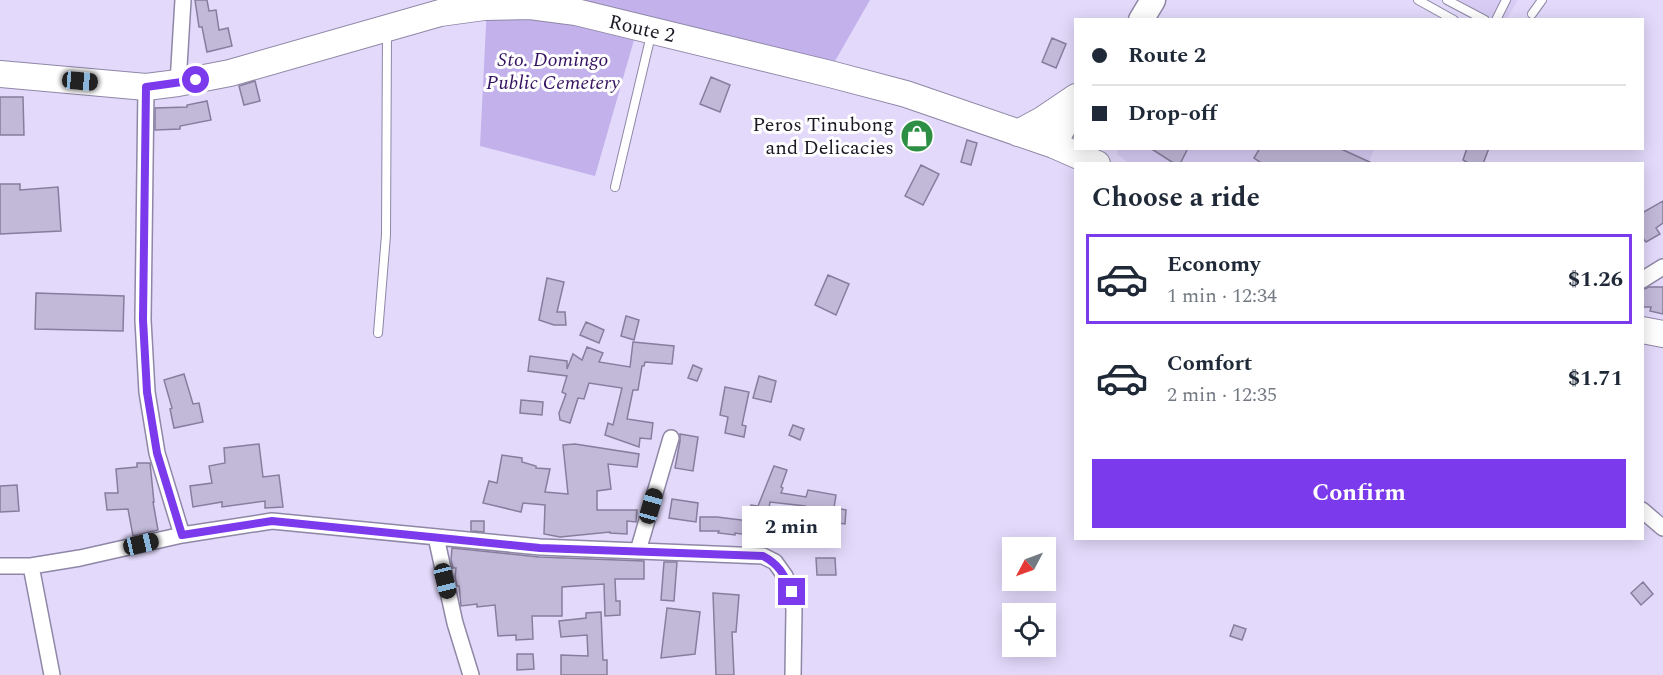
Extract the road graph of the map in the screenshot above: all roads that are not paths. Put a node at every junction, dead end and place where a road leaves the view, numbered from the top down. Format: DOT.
graph roads {
  1 [pos="183,0"];
  2 [pos="1137,0"];
  3 [pos="1153,0"];
  4 [pos="1418,0"];
  5 [pos="1447,0"];
  6 [pos="1506,0"];
  7 [pos="1542,0"];
  8 [pos="1532,14"];
  9 [pos="1126,18"];
  10 [pos="1142,18"];
  11 [pos="1450,18"];
  12 [pos="1481,18"];
  13 [pos="1497,18"];
  14 [pos="387,28"];
  15 [pos="652,30"];
  16 [pos="0,74"];
  17 [pos="178,83"];
  18 [pos="146,87"];
  19 [pos="1074,98"];
  20 [pos="1074,112"];
  21 [pos="1018,133"];
  22 [pos="1065,141"];
  23 [pos="1078,150"];
  24 [pos="1094,162"];
  25 [pos="615,186"];
  26 [pos="1663,267"];
  27 [pos="1644,279"];
  28 [pos="378,333"];
  29 [pos="671,438"];
  30 [pos="1644,512"];
  31 [pos="1663,528"];
  32 [pos="182,535"];
  33 [pos="436,537"];
  34 [pos="638,551"];
  35 [pos="0,566"];
  36 [pos="31,566"];
  37 [pos="52,675"];
  38 [pos="471,675"];
  39 [pos="793,675"];
  1 -- 17 [label="street"];
  2 -- 9 [label="main road"];
  3 -- 10 [label="main road"];
  4 -- 11 [label="lane"];
  5 -- 12 [label="lane"];
  6 -- 13 [label="lane"];
  7 -- 8 [label="lane"];
  14 -- 15 [label="highway, Route 2"];
  14 -- 17 [label="highway, Route 2"];
  14 -- 28 [label="lane"];
  15 -- 21 [label="highway, Route 2"];
  15 -- 25 [label="lane"];
  16 -- 18 [label="highway, Route 2"];
  17 -- 18 [label="highway, Route 2"];
  18 -- 32 [label="street"];
  19 -- 21 [label="highway"];
  20 -- 22 [label="main road"];
  21 -- 22 [label="highway, Route 2"];
  23 -- 24 [label="highway, Route 2"];
  26 -- 27 [label="street"];
  29 -- 34 [label="street"];
  30 -- 31 [label="street"];
  32 -- 33 [label="street"];
  32 -- 36 [label="street"];
  33 -- 34 [label="street"];
  33 -- 38 [label="street"];
  34 -- 39 [label="street"];
  35 -- 36 [label="street"];
  36 -- 37 [label="street"];
}
